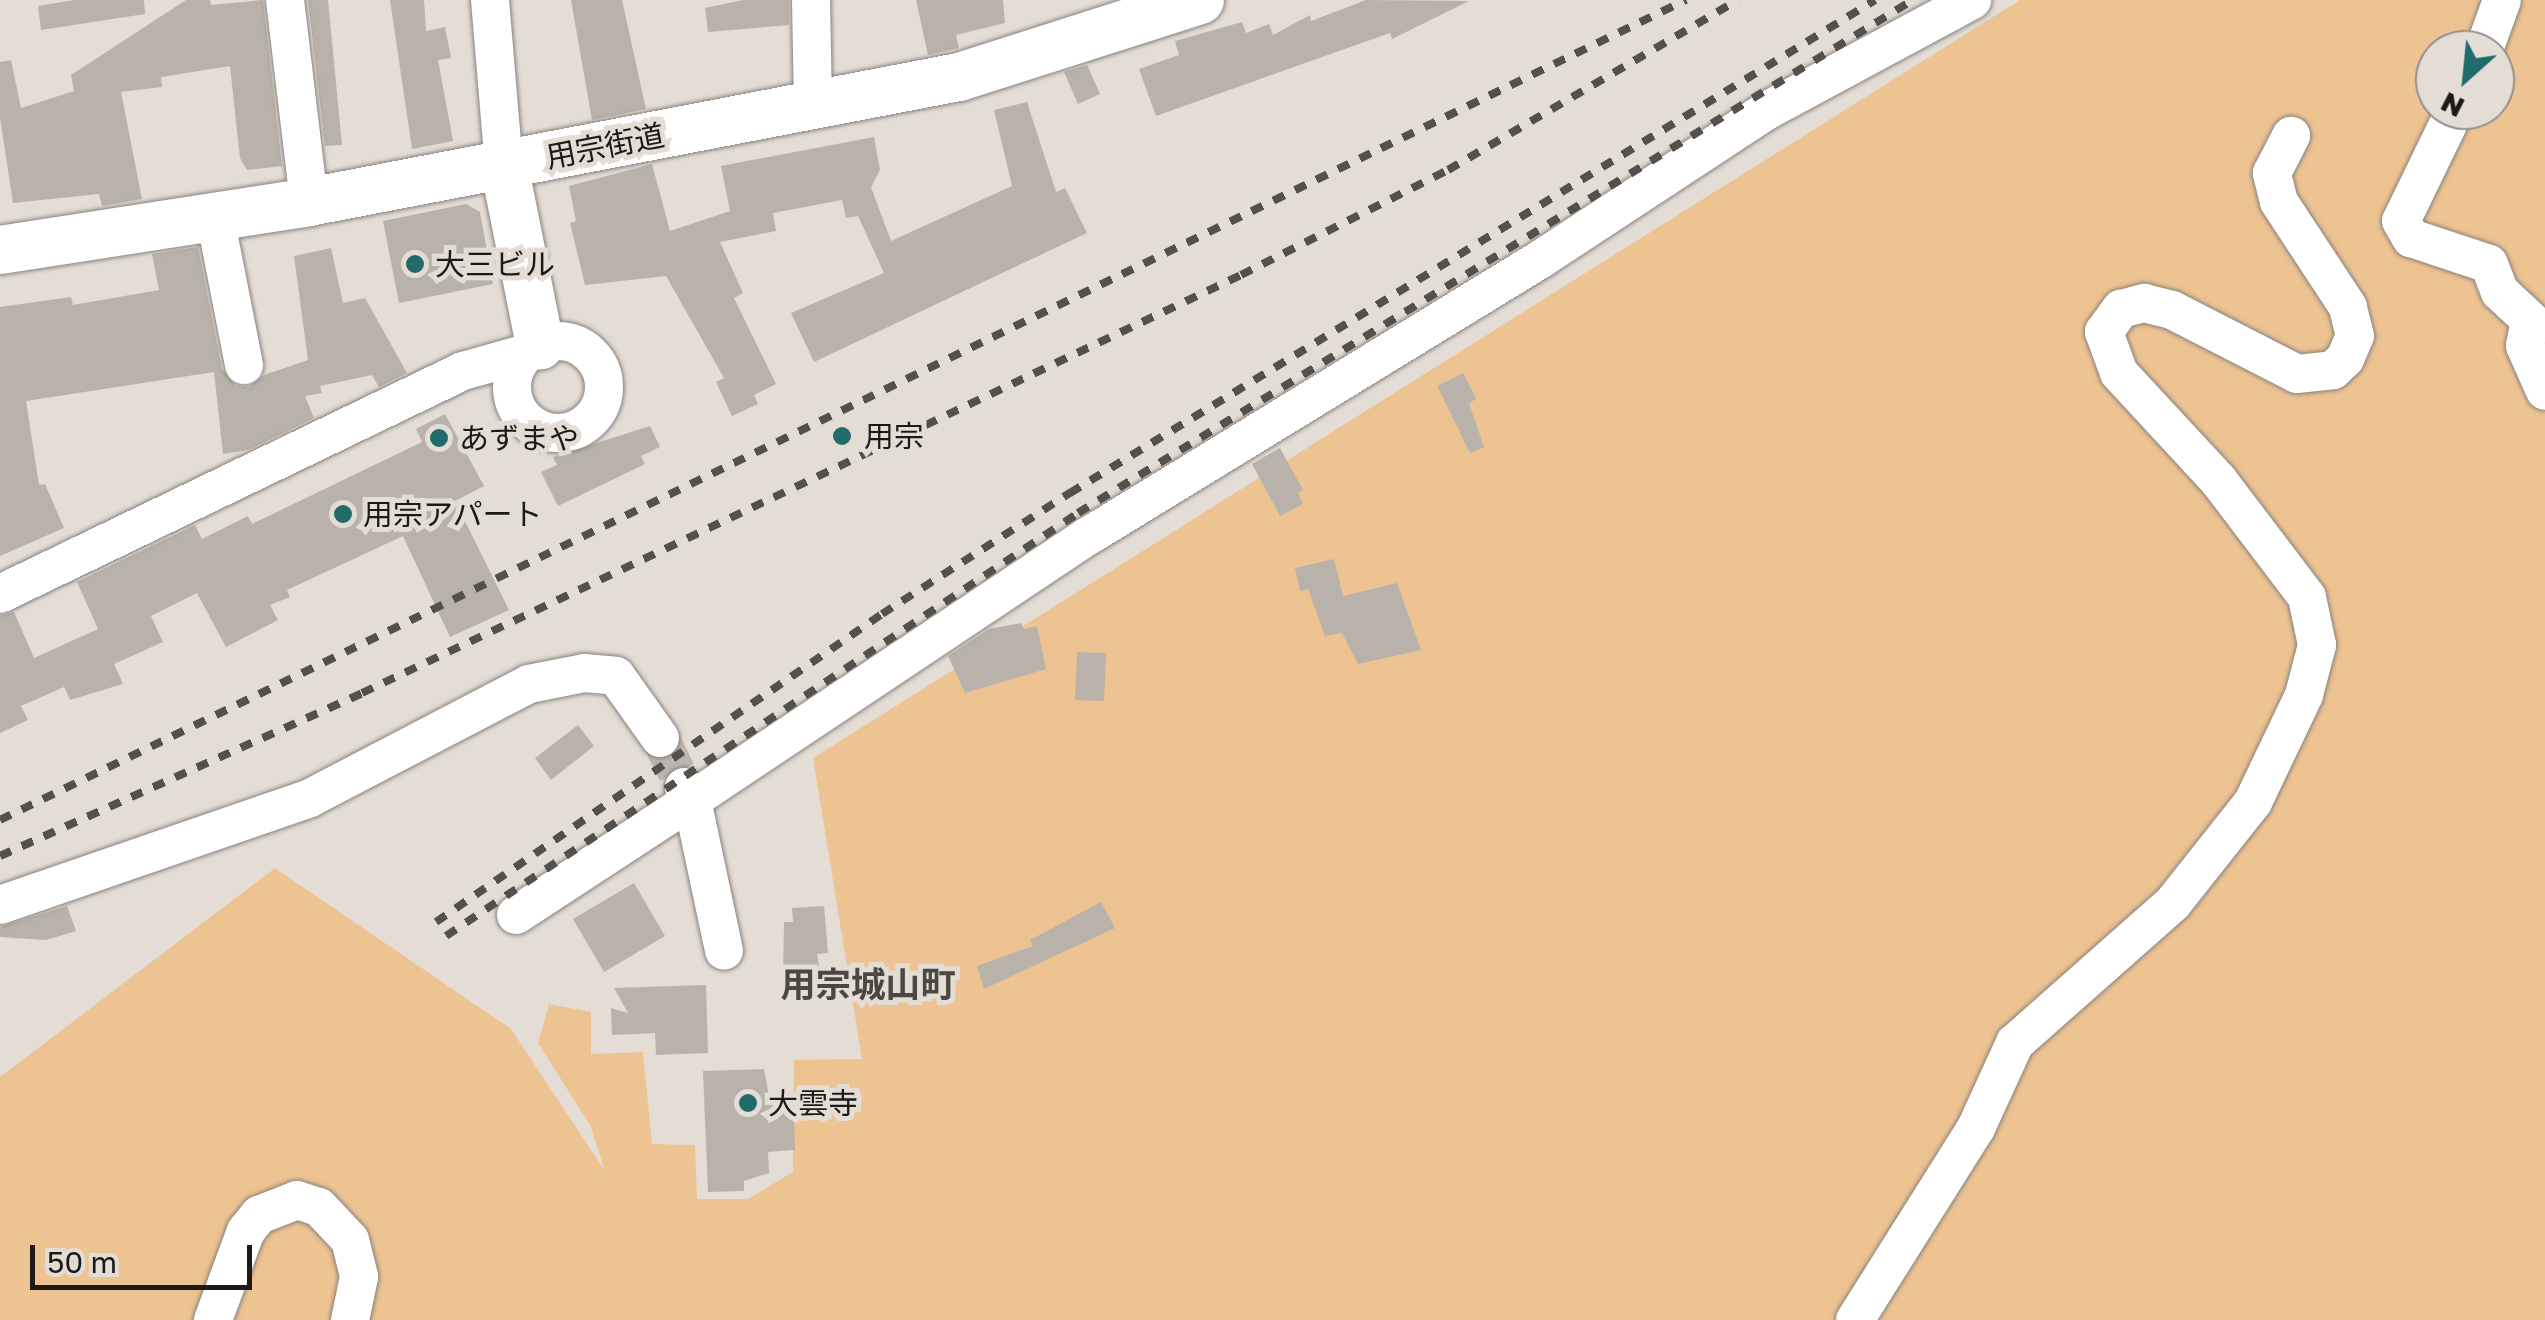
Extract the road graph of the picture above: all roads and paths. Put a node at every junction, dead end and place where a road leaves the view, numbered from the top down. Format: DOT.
graph roads {
  1 [pos="285,0"];
  2 [pos="490,0"];
  3 [pos="812,0"];
  4 [pos="1972,0"];
  5 [pos="2502,0"];
  6 [pos="1181,3"];
  7 [pos="2491,30"];
  8 [pos="814,105"];
  9 [pos="2445,130"];
  10 [pos="2291,136"];
  11 [pos="504,164"];
  12 [pos="309,202"];
  13 [pos="215,218"];
  14 [pos="0,250"];
  15 [pos="533,349"];
  16 [pos="244,365"];
  17 [pos="2545,391"];
  18 [pos="0,594"];
  19 [pos="660,738"];
  20 [pos="688,794"];
  21 [pos="0,905"];
  22 [pos="516,915"];
  23 [pos="724,951"];
  24 [pos="214,1320"];
  25 [pos="350,1320"];
  26 [pos="1855,1320"];
  1 -- 12 [label="street"];
  2 -- 11 [label="street"];
  3 -- 8 [label="street"];
  4 -- 20 [label="street"];
  5 -- 7 [label="street"];
  6 -- 8 [label="main road, 用宗街道"];
  8 -- 11 [label="main road, 用宗街道"];
  9 -- 17 [label="street"];
  10 -- 26 [label="street"];
  11 -- 12 [label="main road, 用宗街道"];
  11 -- 15 [label="main road"];
  12 -- 13 [label="main road, 用宗街道"];
  13 -- 14 [label="main road, 用宗街道"];
  13 -- 16 [label="street"];
  15 -- 18 [label="street"];
  19 -- 21 [label="street"];
  20 -- 22 [label="street"];
  20 -- 23 [label="street"];
  24 -- 25 [label="street"];
}
